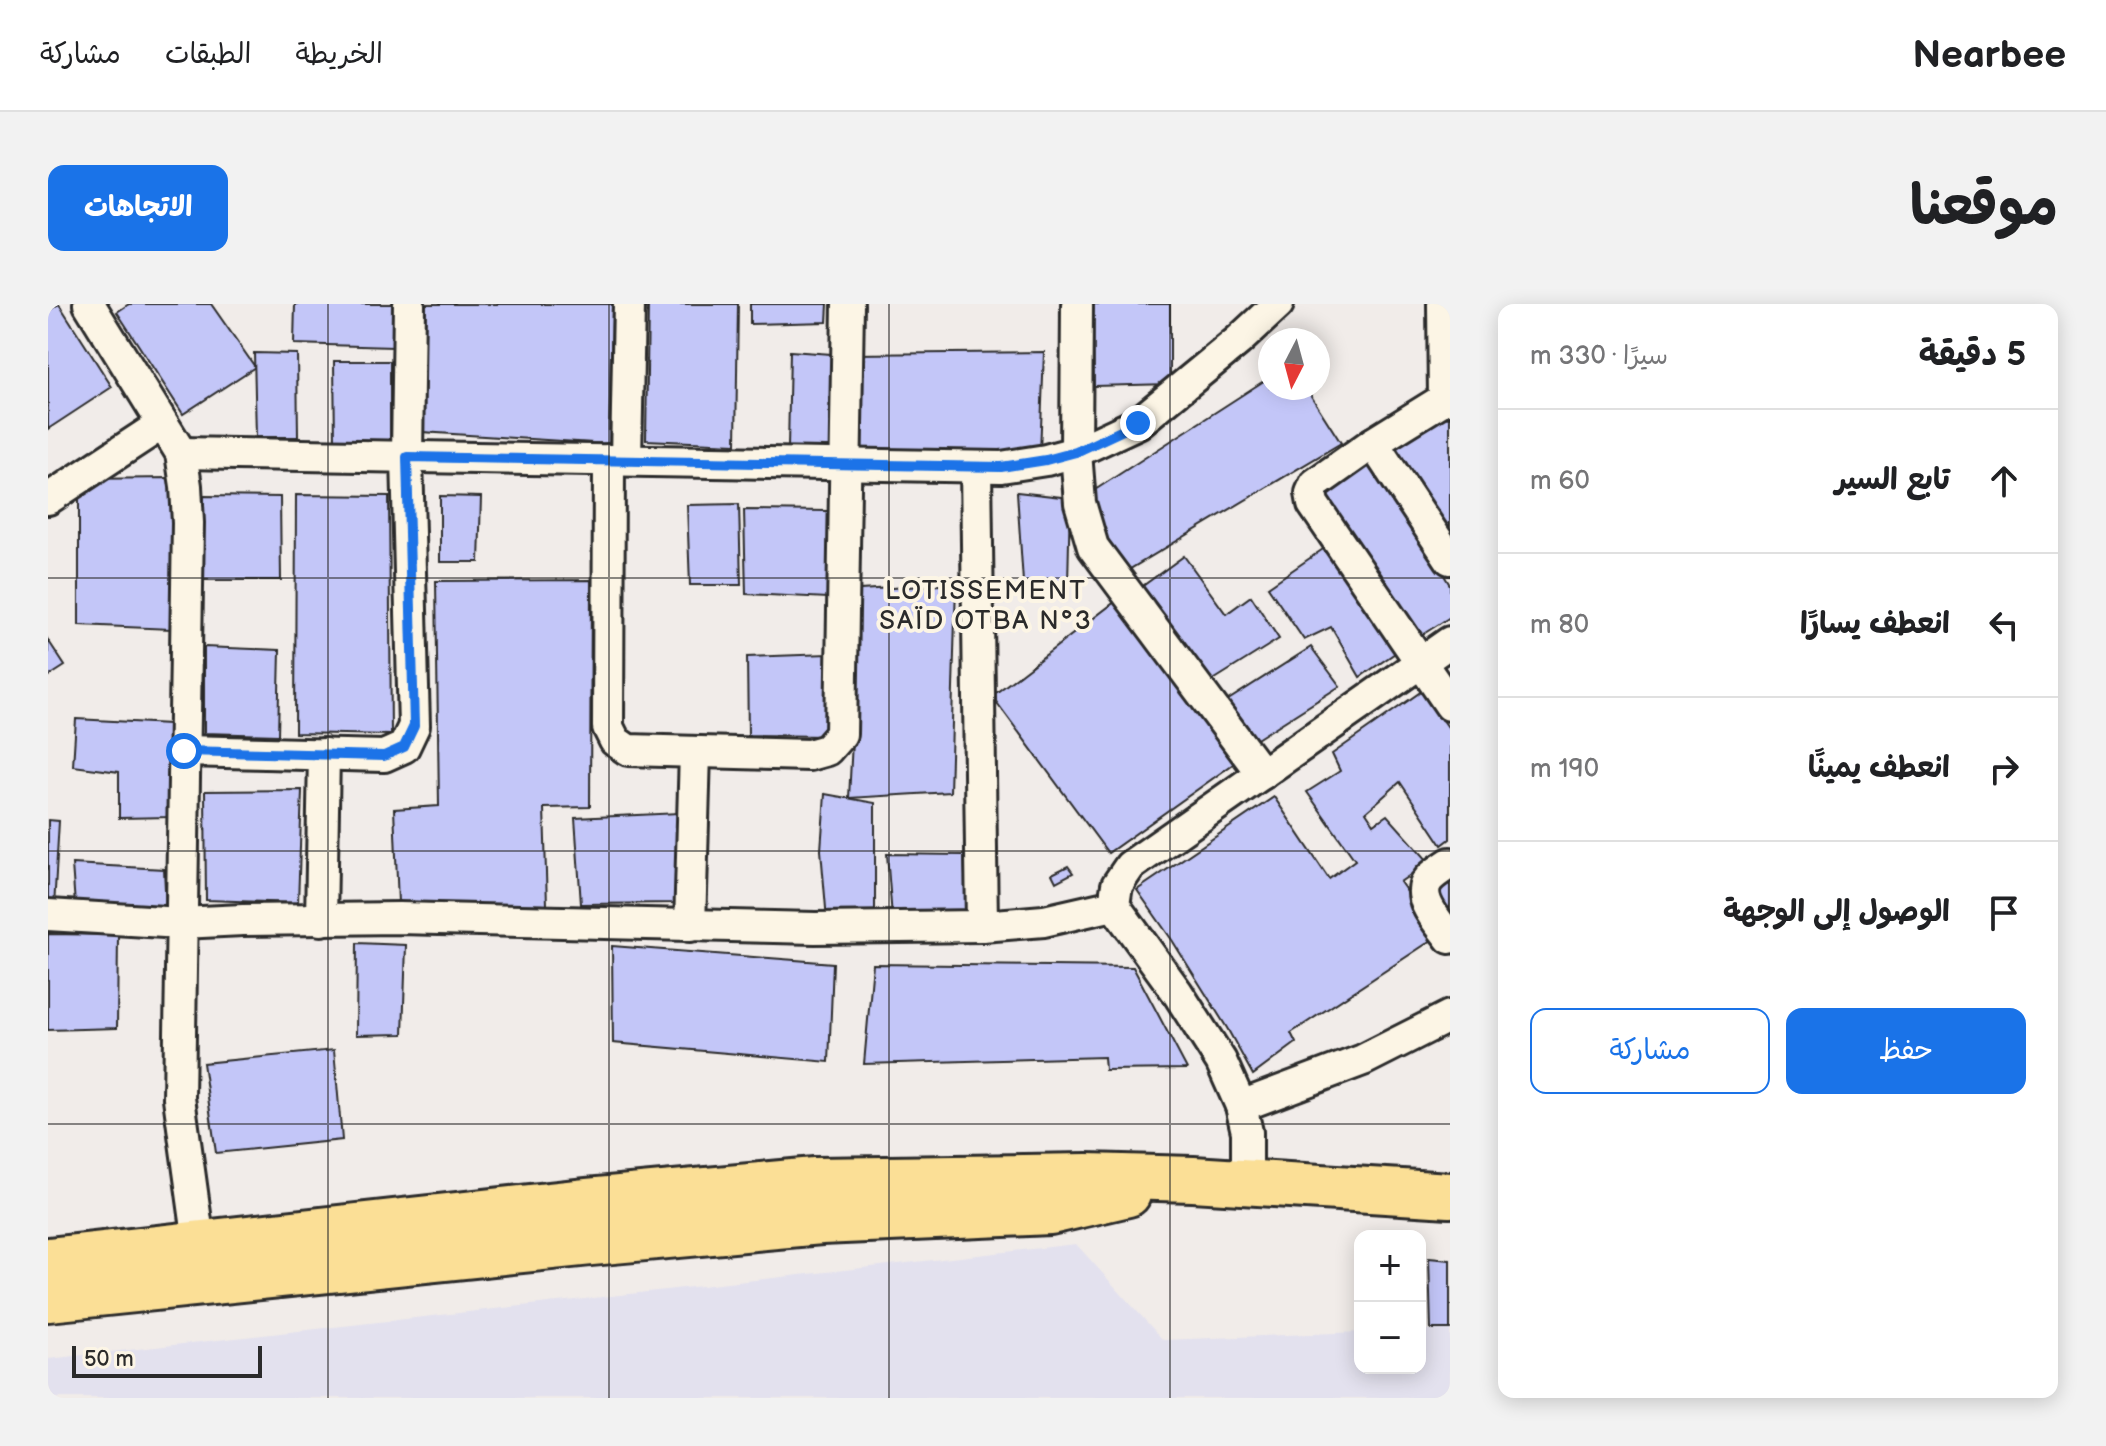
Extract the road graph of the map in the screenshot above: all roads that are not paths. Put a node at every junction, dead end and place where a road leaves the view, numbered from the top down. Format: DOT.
graph roads {
  1 [pos="89,304"];
  2 [pos="409,304"];
  3 [pos="629,304"];
  4 [pos="848,304"];
  5 [pos="1077,304"];
  6 [pos="1278,304"];
  7 [pos="1443,304"];
  8 [pos="1447,399"];
  9 [pos="162,424"];
  10 [pos="1373,443"];
  11 [pos="1076,452"];
  12 [pos="181,453"];
  13 [pos="407,457"];
  14 [pos="618,460"];
  15 [pos="845,465"];
  16 [pos="976,467"];
  17 [pos="48,499"];
  18 [pos="1450,559"];
  19 [pos="1450,642"];
  20 [pos="1422,662"];
  21 [pos="1450,705"];
  22 [pos="184,751"];
  23 [pos="695,752"];
  24 [pos="324,754"];
  25 [pos="1262,774"];
  26 [pos="1450,863"];
  27 [pos="1114,905"];
  28 [pos="48,915"];
  29 [pos="321,920"];
  30 [pos="181,923"];
  31 [pos="690,926"];
  32 [pos="982,926"];
  33 [pos="1450,938"];
  34 [pos="1450,1016"];
  35 [pos="1241,1106"];
  36 [pos="1193,1179"];
  37 [pos="1247,1183"];
  38 [pos="1450,1195"];
  39 [pos="199,1243"];
  40 [pos="48,1260"];
  41 [pos="48,1299"];
  1 -- 9 [label="street"];
  2 -- 13 [label="street"];
  3 -- 14 [label="street"];
  4 -- 15 [label="street"];
  5 -- 11 [label="street"];
  6 -- 11 [label="street"];
  7 -- 8 [label="street"];
  8 -- 10 [label="street"];
  9 -- 12 [label="street"];
  9 -- 17 [label="street"];
  10 -- 18 [label="street"];
  10 -- 20 [label="street"];
  11 -- 16 [label="street"];
  11 -- 25 [label="street"];
  12 -- 13 [label="street"];
  12 -- 22 [label="street"];
  13 -- 14 [label="street"];
  13 -- 24 [label="street"];
  14 -- 15 [label="street"];
  14 -- 23 [label="street"];
  15 -- 16 [label="street"];
  15 -- 23 [label="street"];
  16 -- 32 [label="street"];
  19 -- 20 [label="street"];
  20 -- 21 [label="street"];
  20 -- 25 [label="street"];
  22 -- 24 [label="street"];
  22 -- 30 [label="street"];
  23 -- 31 [label="street"];
  24 -- 29 [label="street"];
  25 -- 27 [label="street"];
  26 -- 33 [label="street"];
  27 -- 32 [label="street"];
  27 -- 35 [label="street"];
  28 -- 30 [label="street"];
  29 -- 30 [label="street"];
  29 -- 31 [label="street"];
  30 -- 39 [label="street"];
  31 -- 32 [label="street"];
  34 -- 35 [label="street"];
  35 -- 37 [label="street"];
  36 -- 37 [label="highway"];
  36 -- 39 [label="highway"];
  36 -- 41 [label="highway"];
  37 -- 38 [label="highway"];
  39 -- 40 [label="highway"];
}
